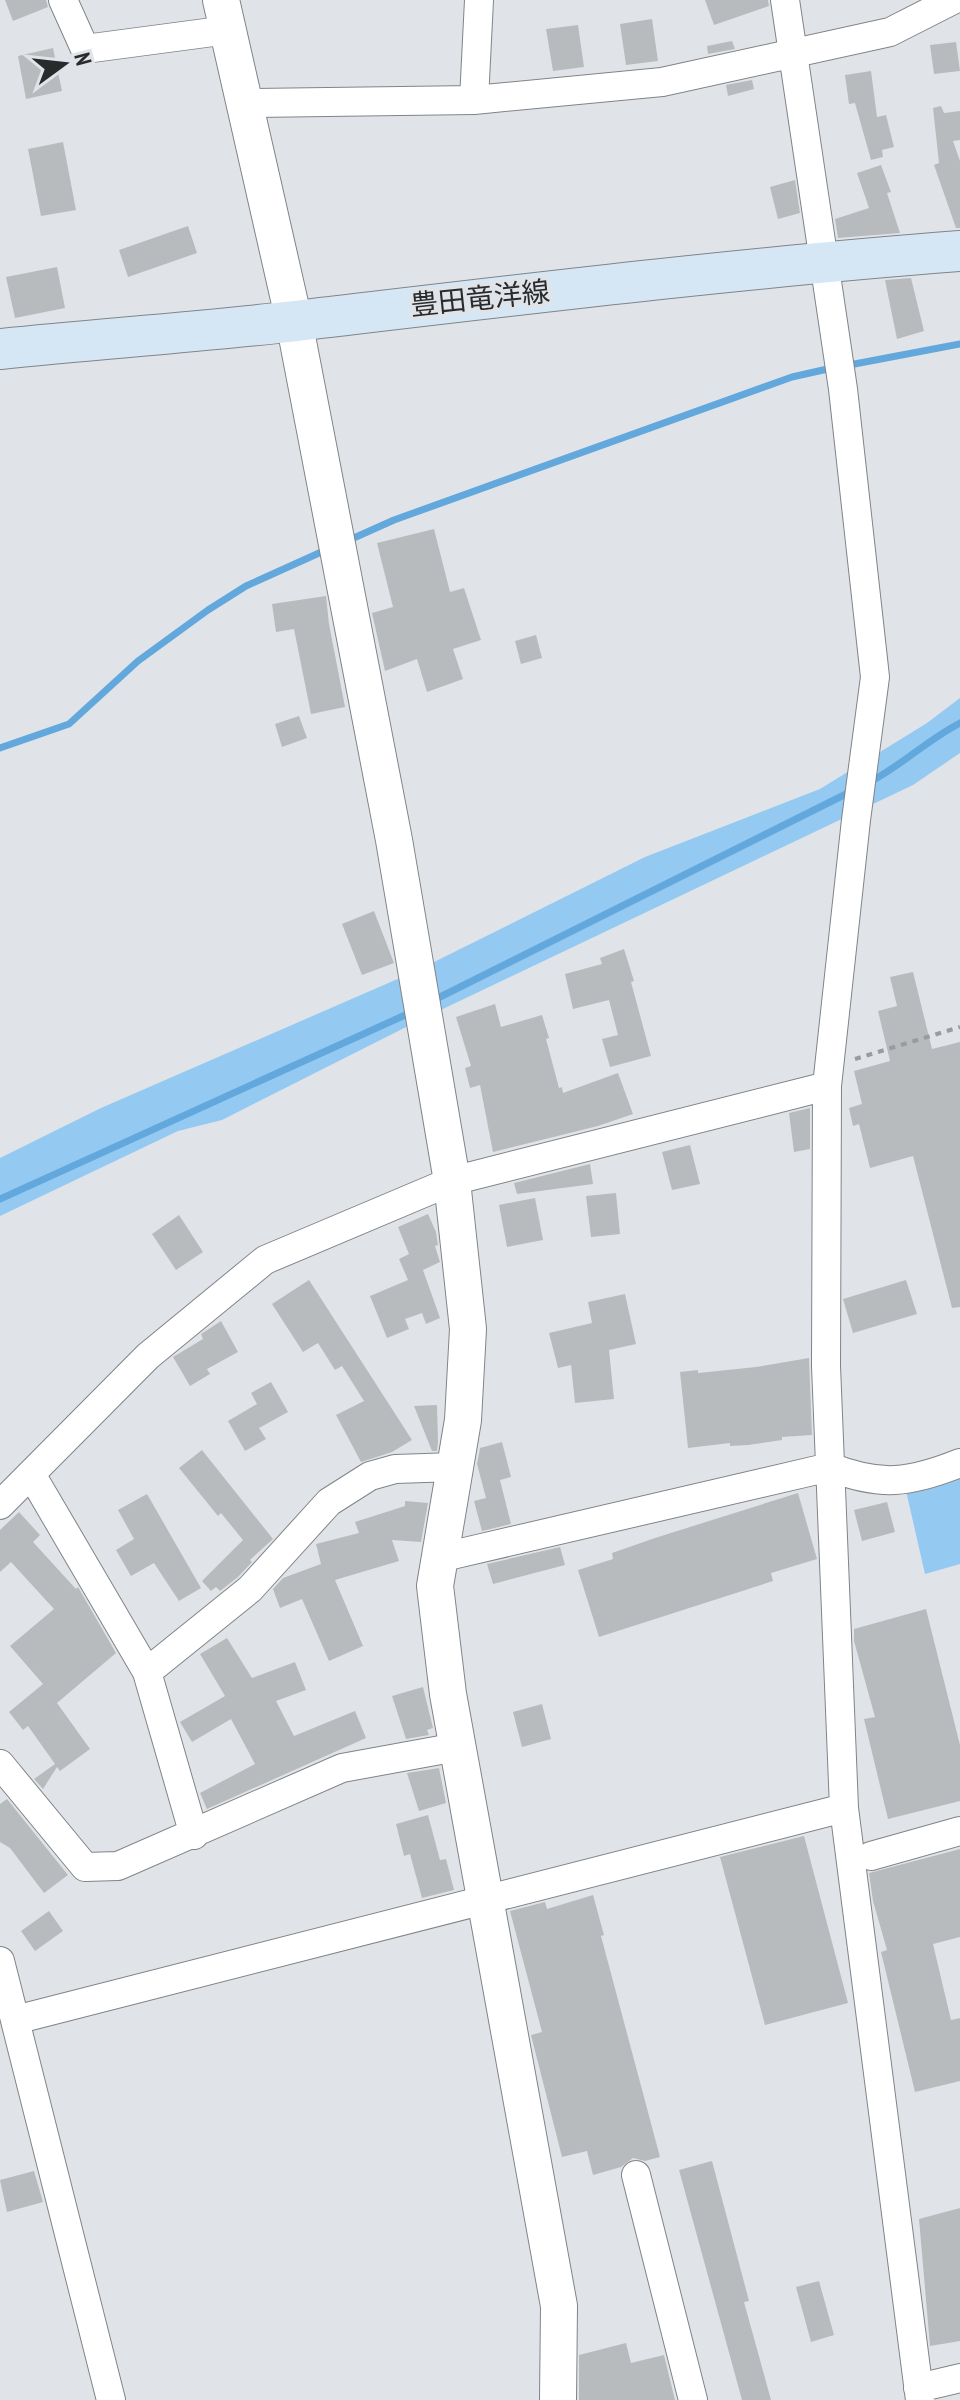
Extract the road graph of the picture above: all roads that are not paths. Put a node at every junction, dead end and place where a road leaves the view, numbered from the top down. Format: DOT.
graph roads {
  1 [pos="63,0"];
  2 [pos="479,0"];
  3 [pos="785,0"];
  4 [pos="953,0"];
  5 [pos="225,15"];
  6 [pos="793,55"];
  7 [pos="474,100"];
  8 [pos="247,103"];
  9 [pos="960,251"];
  10 [pos="825,261"];
  11 [pos="294,321"];
  12 [pos="0,349"];
  13 [pos="828,1076"];
  14 [pos="452,1181"];
  15 [pos="960,1463"];
  16 [pos="455,1467"];
  17 [pos="830,1467"];
  18 [pos="31,1474"];
  19 [pos="0,1505"];
  20 [pos="439,1558"];
  21 [pos="147,1672"];
  22 [pos="457,1747"];
  23 [pos="0,1764"];
  24 [pos="844,1808"];
  25 [pos="960,1831"];
  26 [pos="194,1835"];
  27 [pos="871,1856"];
  28 [pos="485,1900"];
  29 [pos="0,1961"];
  30 [pos="15,2020"];
  31 [pos="636,2175"];
  32 [pos="960,2378"];
  33 [pos="919,2394"];
  34 [pos="111,2400"];
  35 [pos="558,2400"];
  36 [pos="693,2400"];
  1 -- 5 [label="street"];
  2 -- 7 [label="street"];
  3 -- 6 [label="street"];
  4 -- 6 [label="street"];
  5 -- 8 [label="street"];
  6 -- 7 [label="street"];
  6 -- 10 [label="street"];
  7 -- 8 [label="street"];
  8 -- 11 [label="street"];
  9 -- 10 [label="main road, 豊田竜洋線"];
  10 -- 11 [label="main road, 豊田竜洋線"];
  10 -- 13 [label="street"];
  11 -- 12 [label="main road, 豊田竜洋線"];
  11 -- 14 [label="street"];
  13 -- 14 [label="street"];
  13 -- 17 [label="street"];
  14 -- 16 [label="street"];
  14 -- 18 [label="street"];
  15 -- 17 [label="street"];
  16 -- 20 [label="street"];
  16 -- 21 [label="street"];
  17 -- 20 [label="street"];
  17 -- 24 [label="street"];
  18 -- 19 [label="street"];
  18 -- 21 [label="street"];
  20 -- 22 [label="street"];
  21 -- 26 [label="street"];
  22 -- 26 [label="street"];
  22 -- 28 [label="street"];
  23 -- 26 [label="street"];
  24 -- 28 [label="street"];
  24 -- 33 [label="street"];
  25 -- 27 [label="street"];
  28 -- 30 [label="street"];
  28 -- 35 [label="street"];
  29 -- 30 [label="street"];
  30 -- 34 [label="street"];
  31 -- 36 [label="street"];
  32 -- 33 [label="street"];
}
